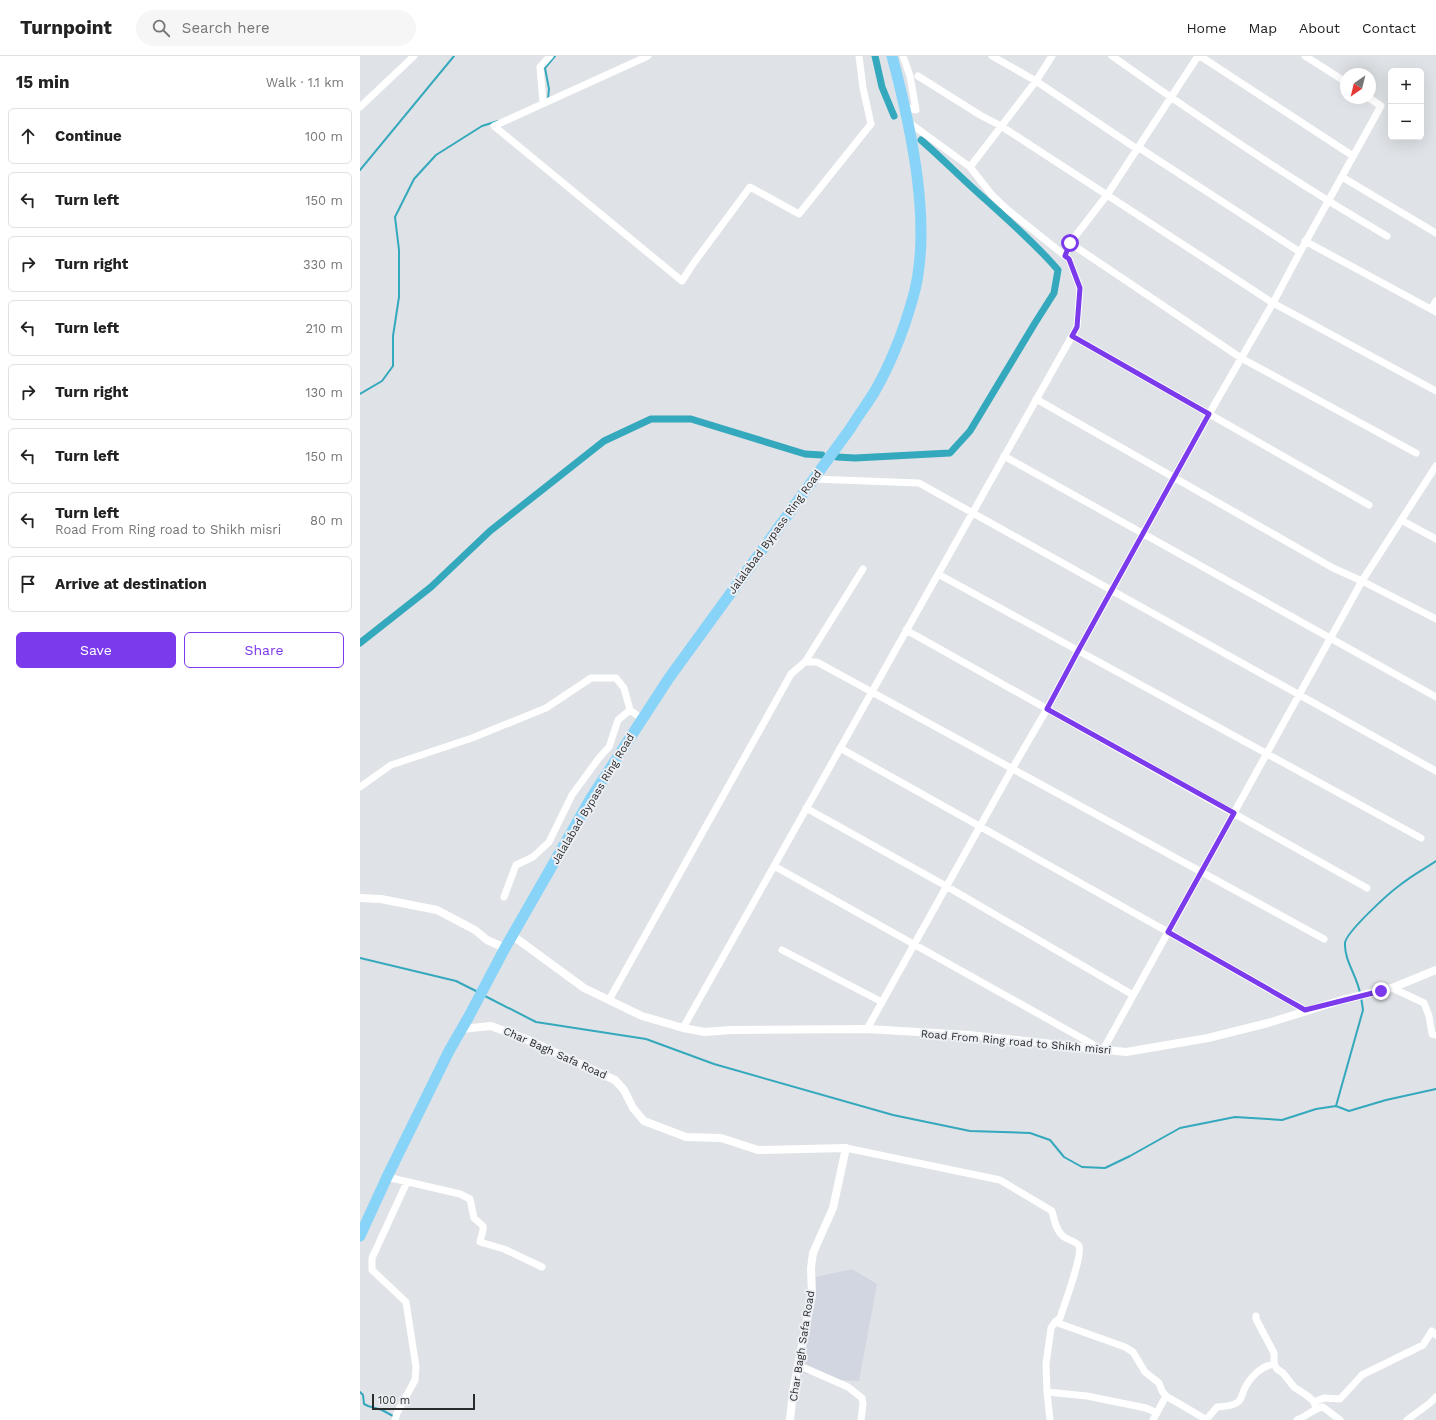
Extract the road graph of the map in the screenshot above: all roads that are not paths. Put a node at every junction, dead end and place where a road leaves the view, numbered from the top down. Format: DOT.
graph roads {
  1 [pos="414,56"];
  2 [pos="550,56"];
  3 [pos="648,56"];
  4 [pos="859,56"];
  5 [pos="892,56"];
  6 [pos="903,56"];
  7 [pos="992,56"];
  8 [pos="1052,56"];
  9 [pos="1112,56"];
  10 [pos="1199,56"];
  11 [pos="1305,56"];
  12 [pos="918,76"];
  13 [pos="1340,78"];
  14 [pos="1036,81"];
  15 [pos="1171,98"];
  16 [pos="543,103"];
  17 [pos="1376,103"];
  18 [pos="360,107"];
  19 [pos="906,107"];
  20 [pos="907,121"];
  21 [pos="1001,126"];
  22 [pos="1137,149"];
  23 [pos="1353,156"];
  24 [pos="970,168"];
  25 [pos="1342,177"];
  26 [pos="1107,195"];
  27 [pos="1327,202"];
  28 [pos="1436,233"];
  29 [pos="1387,236"];
  30 [pos="1306,241"];
  31 [pos="1070,243"];
  32 [pos="1300,252"];
  33 [pos="1065,256"];
  34 [pos="1436,301"];
  35 [pos="1273,303"];
  36 [pos="1434,310"];
  37 [pos="1072,336"];
  38 [pos="1241,358"];
  39 [pos="1436,391"];
  40 [pos="1036,399"];
  41 [pos="1209,414"];
  42 [pos="1416,453"];
  43 [pos="1004,456"];
  44 [pos="1436,466"];
  45 [pos="1174,478"];
  46 [pos="813,479"];
  47 [pos="1369,505"];
  48 [pos="972,513"];
  49 [pos="1401,520"];
  50 [pos="1143,534"];
  51 [pos="1436,539"];
  52 [pos="863,569"];
  53 [pos="938,574"];
  54 [pos="1362,582"];
  55 [pos="1111,590"];
  56 [pos="1436,619"];
  57 [pos="906,630"];
  58 [pos="1331,639"];
  59 [pos="1078,651"];
  60 [pos="805,662"];
  61 [pos="871,692"];
  62 [pos="1299,695"];
  63 [pos="1436,697"];
  64 [pos="1047,709"];
  65 [pos="630,710"];
  66 [pos="642,719"];
  67 [pos="840,748"];
  68 [pos="1267,754"];
  69 [pos="1012,769"];
  70 [pos="1436,771"];
  71 [pos="360,787"];
  72 [pos="806,808"];
  73 [pos="1234,813"];
  74 [pos="980,826"];
  75 [pos="1421,838"];
  76 [pos="774,866"];
  77 [pos="1201,872"];
  78 [pos="946,886"];
  79 [pos="1367,888"];
  80 [pos="504,897"];
  81 [pos="360,898"];
  82 [pos="1168,932"];
  83 [pos="513,936"];
  84 [pos="1324,939"];
  85 [pos="914,944"];
  86 [pos="505,948"];
  87 [pos="782,950"];
  88 [pos="1436,970"];
  89 [pos="1392,988"];
  90 [pos="1133,995"];
  91 [pos="609,1000"];
  92 [pos="882,1002"];
  93 [pos="1305,1010"];
  94 [pos="683,1028"];
  95 [pos="461,1029"];
  96 [pos="867,1029"];
  97 [pos="1436,1036"];
  98 [pos="1103,1050"];
  99 [pos="846,1148"];
  100 [pos="387,1177"];
  101 [pos="407,1182"];
  102 [pos="360,1236"];
  103 [pos="542,1267"];
  104 [pos="1256,1316"];
  105 [pos="1055,1322"];
  106 [pos="1436,1335"];
  107 [pos="1274,1364"];
  108 [pos="798,1365"];
  109 [pos="1047,1392"];
  110 [pos="1166,1396"];
  111 [pos="1436,1397"];
  112 [pos="1315,1405"];
  113 [pos="1156,1413"];
  114 [pos="396,1420"];
  115 [pos="790,1420"];
  116 [pos="861,1420"];
  117 [pos="1050,1420"];
  118 [pos="1153,1420"];
  119 [pos="1206,1420"];
  120 [pos="1298,1420"];
  121 [pos="1340,1420"];
  122 [pos="1407,1420"];
  1 -- 18 [label="street"];
  2 -- 16 [label="street"];
  3 -- 16 [label="street"];
  4 -- 16 [label="street"];
  5 -- 19 [label="highway, Jalalabad Bypass Ring Road"];
  6 -- 19 [label="street"];
  7 -- 14 [label="street"];
  8 -- 14 [label="street"];
  9 -- 15 [label="street"];
  10 -- 15 [label="street"];
  10 -- 23 [label="street"];
  11 -- 13 [label="street"];
  12 -- 21 [label="street"];
  14 -- 21 [label="street"];
  14 -- 22 [label="street"];
  15 -- 22 [label="street"];
  15 -- 27 [label="street"];
  17 -- 23 [label="street"];
  19 -- 20 [label="highway, Jalalabad Bypass Ring Road"];
  20 -- 24 [label="street"];
  20 -- 46 [label="highway, Jalalabad Bypass Ring Road"];
  21 -- 24 [label="street"];
  21 -- 26 [label="street"];
  22 -- 26 [label="street"];
  22 -- 32 [label="street"];
  23 -- 25 [label="street"];
  24 -- 33 [label="street"];
  25 -- 27 [label="street"];
  25 -- 28 [label="street"];
  26 -- 31 [label="street"];
  26 -- 35 [label="street"];
  27 -- 29 [label="street"];
  27 -- 30 [label="street"];
  30 -- 32 [label="street"];
  30 -- 36 [label="street"];
  31 -- 33 [label="street"];
  31 -- 38 [label="street"];
  32 -- 35 [label="street"];
  33 -- 37 [label="street"];
  34 -- 36 [label="street"];
  35 -- 38 [label="street"];
  35 -- 39 [label="street"];
  37 -- 40 [label="street"];
  37 -- 41 [label="street"];
  38 -- 41 [label="street"];
  38 -- 42 [label="street"];
  40 -- 43 [label="street"];
  40 -- 45 [label="street"];
  41 -- 45 [label="street"];
  41 -- 47 [label="street"];
  43 -- 48 [label="street"];
  43 -- 50 [label="street"];
  44 -- 49 [label="street"];
  45 -- 50 [label="street"];
  45 -- 54 [label="street"];
  46 -- 48 [label="street"];
  46 -- 66 [label="highway, Jalalabad Bypass Ring Road"];
  48 -- 53 [label="street"];
  48 -- 55 [label="street"];
  49 -- 51 [label="street"];
  49 -- 54 [label="street"];
  50 -- 55 [label="street"];
  50 -- 58 [label="street"];
  52 -- 60 [label="street"];
  53 -- 57 [label="street"];
  53 -- 59 [label="street"];
  54 -- 56 [label="street"];
  54 -- 58 [label="street"];
  55 -- 59 [label="street"];
  55 -- 62 [label="street"];
  57 -- 61 [label="street"];
  57 -- 64 [label="street"];
  58 -- 62 [label="street"];
  58 -- 63 [label="street"];
  59 -- 64 [label="street"];
  59 -- 68 [label="street"];
  60 -- 61 [label="street"];
  60 -- 91 [label="street"];
  61 -- 67 [label="street"];
  61 -- 69 [label="street"];
  62 -- 68 [label="street"];
  62 -- 70 [label="street"];
  64 -- 69 [label="street"];
  64 -- 73 [label="street"];
  65 -- 66 [label="street"];
  65 -- 71 [label="street"];
  65 -- 80 [label="street"];
  66 -- 83 [label="highway, Jalalabad Bypass Ring Road"];
  67 -- 72 [label="street"];
  67 -- 74 [label="street"];
  68 -- 73 [label="street"];
  68 -- 75 [label="street"];
  69 -- 74 [label="street"];
  69 -- 77 [label="street"];
  72 -- 76 [label="street"];
  72 -- 78 [label="street"];
  73 -- 77 [label="street"];
  73 -- 79 [label="street"];
  74 -- 78 [label="street"];
  74 -- 82 [label="street"];
  76 -- 85 [label="street"];
  76 -- 94 [label="street"];
  77 -- 82 [label="street"];
  77 -- 84 [label="street"];
  78 -- 85 [label="street"];
  78 -- 90 [label="street"];
  81 -- 86 [label="street"];
  82 -- 90 [label="street"];
  82 -- 93 [label="street"];
  83 -- 86 [label="highway, Jalalabad Bypass Ring Road"];
  83 -- 91 [label="street, Road From Ring road to Shikh misri"];
  85 -- 92 [label="street"];
  85 -- 98 [label="street"];
  86 -- 95 [label="highway, Jalalabad Bypass Ring Road"];
  87 -- 92 [label="street"];
  88 -- 89 [label="street, Road From Ring road to Shikh misri"];
  89 -- 93 [label="street, Road From Ring road to Shikh misri"];
  89 -- 97 [label="street"];
  90 -- 98 [label="street"];
  91 -- 94 [label="street, Road From Ring road to Shikh misri"];
  92 -- 96 [label="street"];
  93 -- 98 [label="street, Road From Ring road to Shikh misri"];
  94 -- 96 [label="street, Road From Ring road to Shikh misri"];
  95 -- 99 [label="street, Char Bagh Safa Road"];
  95 -- 100 [label="highway, Jalalabad Bypass Ring Road"];
  96 -- 98 [label="street, Road From Ring road to Shikh misri"];
  99 -- 105 [label="street"];
  99 -- 108 [label="street, Char Bagh Safa Road"];
  100 -- 101 [label="street"];
  100 -- 102 [label="highway, Jalalabad Bypass Ring Road"];
  101 -- 103 [label="street"];
  101 -- 114 [label="street"];
  104 -- 107 [label="street"];
  105 -- 109 [label="street"];
  105 -- 110 [label="street"];
  106 -- 112 [label="street"];
  107 -- 112 [label="street"];
  107 -- 119 [label="street"];
  108 -- 115 [label="street, Char Bagh Safa Road"];
  108 -- 116 [label="street"];
  109 -- 113 [label="street"];
  109 -- 117 [label="street"];
  110 -- 113 [label="street"];
  110 -- 119 [label="street"];
  111 -- 122 [label="street"];
  112 -- 120 [label="street"];
  112 -- 121 [label="street"];
  113 -- 118 [label="street"];
}
